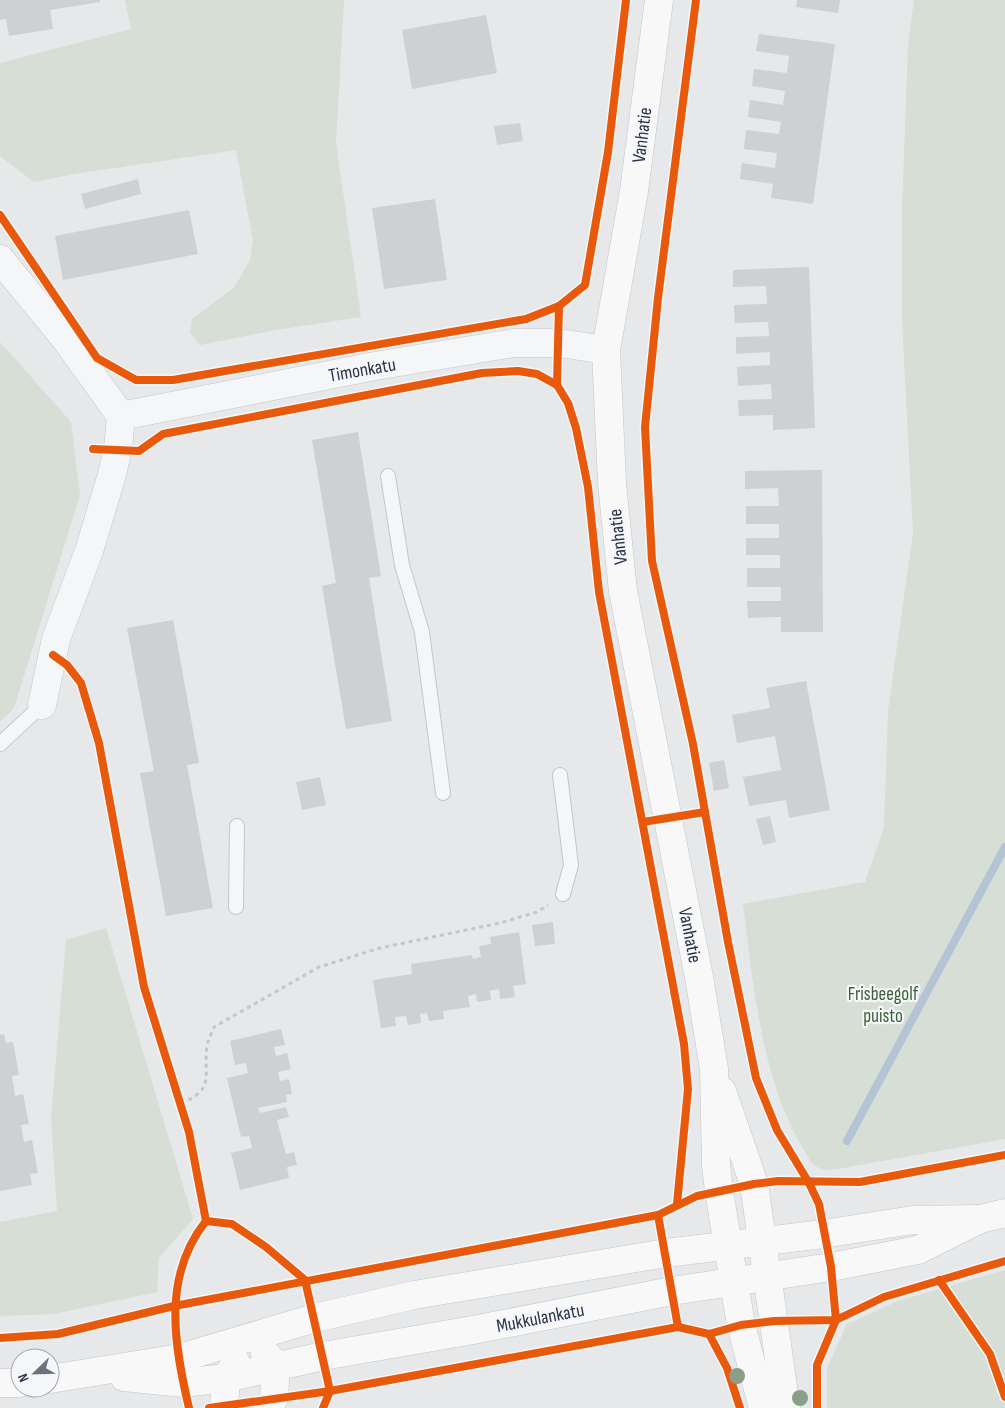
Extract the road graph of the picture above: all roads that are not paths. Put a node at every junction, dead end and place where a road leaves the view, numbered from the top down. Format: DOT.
graph roads {
  1 [pos="659,0"];
  2 [pos="0,259"];
  3 [pos="606,350"];
  4 [pos="121,416"];
  5 [pos="388,476"];
  6 [pos="42,705"];
  7 [pos="0,744"];
  8 [pos="560,775"];
  9 [pos="443,793"];
  10 [pos="237,826"];
  11 [pos="563,894"];
  12 [pos="236,906"];
  13 [pos="714,1069"];
  14 [pos="992,1216"];
  15 [pos="762,1241"];
  16 [pos="728,1245"];
  17 [pos="768,1277"];
  18 [pos="734,1282"];
  19 [pos="251,1338"];
  20 [pos="276,1365"];
  21 [pos="95,1373"];
  22 [pos="60,1378"];
  23 [pos="226,1378"];
  24 [pos="224,1408"];
  25 [pos="268,1408"];
  26 [pos="763,1408"];
  27 [pos="786,1408"];
  1 -- 3 [label="street, Vanhatie"];
  2 -- 4 [label="street"];
  3 -- 4 [label="street, Timonkatu"];
  3 -- 13 [label="street, Vanhatie"];
  4 -- 6 [label="street"];
  5 -- 9 [label="lane"];
  6 -- 7 [label="lane"];
  8 -- 11 [label="lane"];
  10 -- 12 [label="lane"];
  13 -- 15 [label="street, Vanhatie"];
  13 -- 16 [label="street, Vanhatie"];
  14 -- 15 [label="street, Mukkulankatu"];
  14 -- 17 [label="street, Mukkulankatu"];
  15 -- 16 [label="street, Mukkulankatu"];
  15 -- 17 [label="street, Vanhatie"];
  16 -- 18 [label="street, Vanhatie"];
  16 -- 19 [label="street, Mukkulankatu"];
  17 -- 18 [label="street, Mukkulankatu"];
  17 -- 27 [label="street, Vanhatie"];
  18 -- 20 [label="street, Mukkulankatu"];
  18 -- 26 [label="street, Vanhatie"];
  19 -- 20 [label="street"];
  19 -- 21 [label="street, Mukkulankatu"];
  19 -- 23 [label="street"];
  20 -- 23 [label="street, Mukkulankatu"];
  20 -- 25 [label="street"];
  21 -- 22 [label="street, Mukkulankatu"];
  21 -- 23 [label="street, Mukkulankatu"];
  23 -- 24 [label="street"];
}
